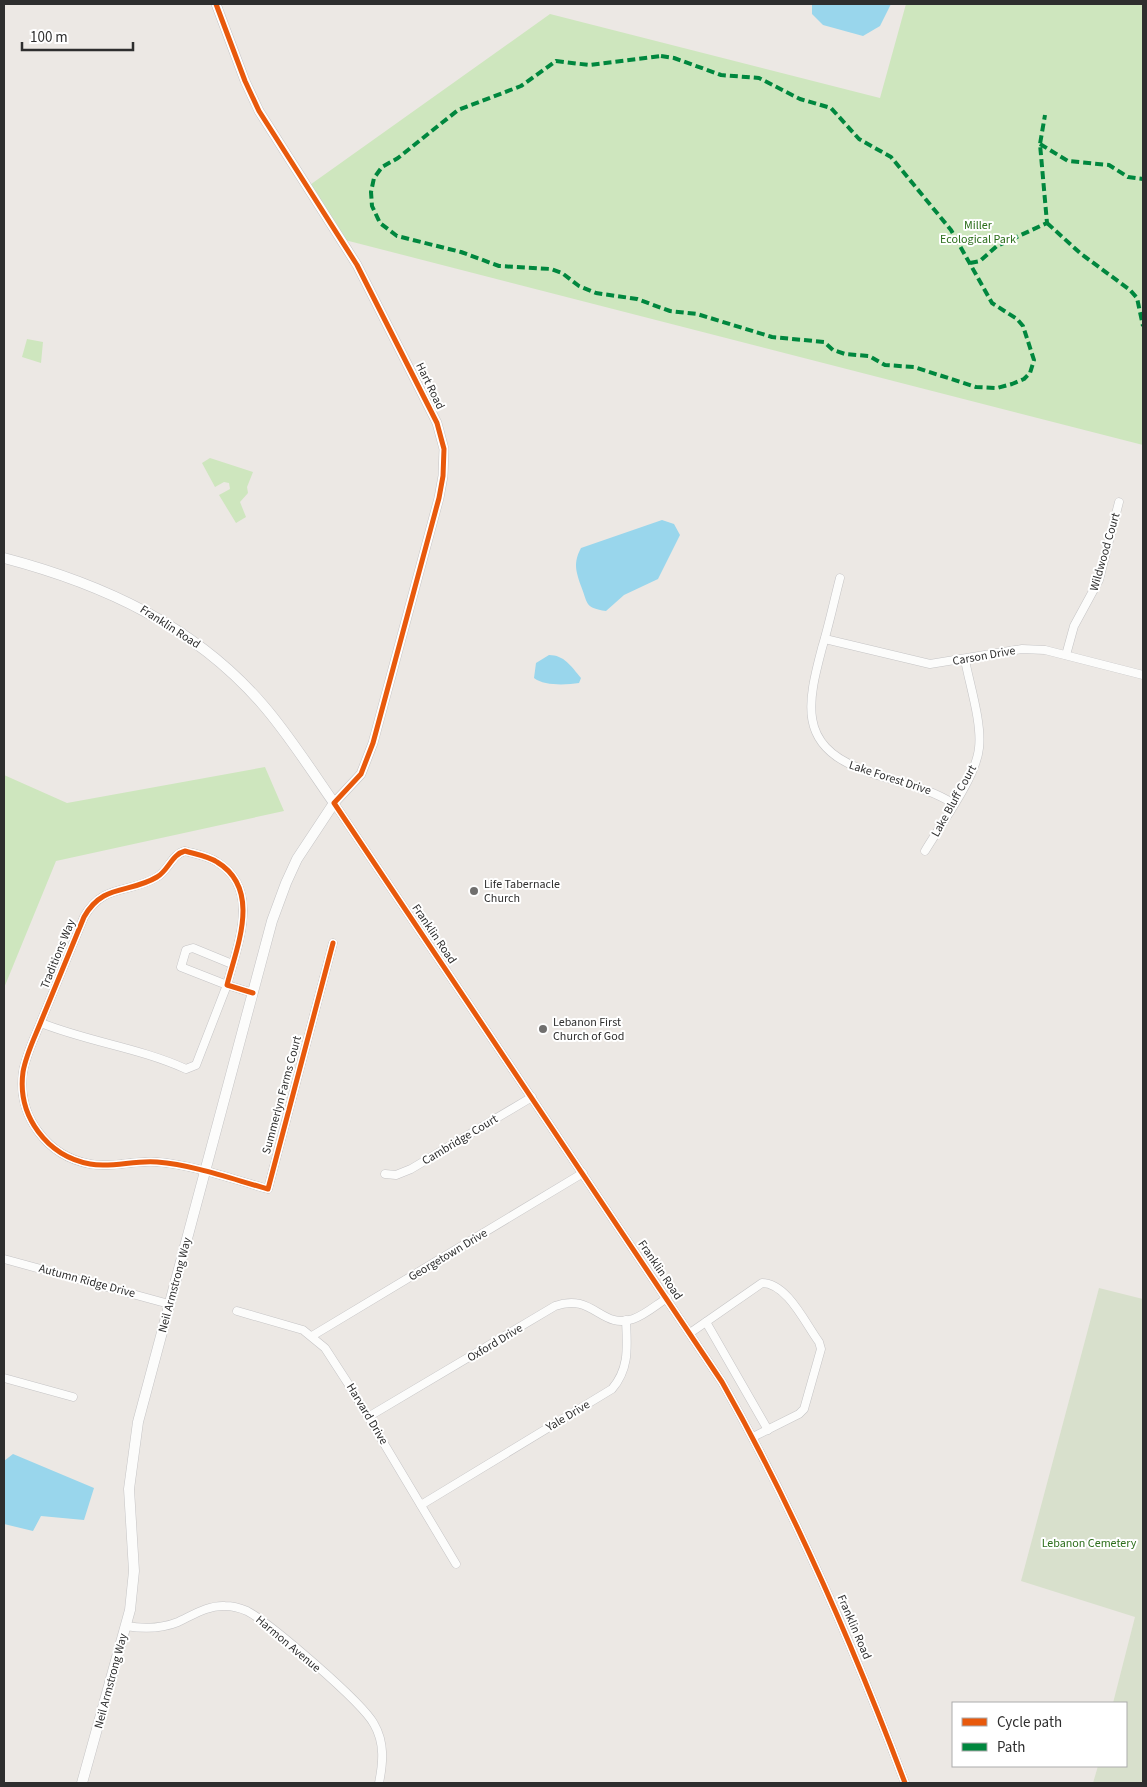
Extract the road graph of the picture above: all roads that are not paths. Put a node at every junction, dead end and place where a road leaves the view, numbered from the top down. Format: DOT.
graph roads {
  1 [pos="216,4"];
  2 [pos="1119,502"];
  3 [pos="4,558"];
  4 [pos="840,578"];
  5 [pos="825,639"];
  6 [pos="1066,655"];
  7 [pos="966,660"];
  8 [pos="1143,675"];
  9 [pos="334,803"];
  10 [pos="954,804"];
  11 [pos="925,851"];
  12 [pos="333,943"];
  13 [pos="232,964"];
  14 [pos="227,985"];
  15 [pos="253,992"];
  16 [pos="41,1023"];
  17 [pos="532,1097"];
  18 [pos="205,1172"];
  19 [pos="583,1173"];
  20 [pos="384,1174"];
  21 [pos="4,1259"];
  22 [pos="667,1298"];
  23 [pos="170,1304"];
  24 [pos="237,1311"];
  25 [pos="626,1320"];
  26 [pos="706,1322"];
  27 [pos="690,1333"];
  28 [pos="312,1336"];
  29 [pos="4,1378"];
  30 [pos="73,1397"];
  31 [pos="368,1417"];
  32 [pos="768,1430"];
  33 [pos="753,1437"];
  34 [pos="421,1505"];
  35 [pos="456,1564"];
  36 [pos="126,1626"];
  37 [pos="82,1783"];
  38 [pos="379,1783"];
  39 [pos="905,1783"];
  1 -- 9 [label="street, Hart Road"];
  2 -- 6 [label="street, Wildwood Court"];
  3 -- 9 [label="main road, Franklin Road"];
  4 -- 5 [label="street, Lake Forest Drive"];
  5 -- 7 [label="street, Carson Drive"];
  5 -- 10 [label="street, Lake Forest Drive"];
  6 -- 7 [label="street, Carson Drive"];
  6 -- 8 [label="street, Carson Drive"];
  7 -- 10 [label="street, Lake Bluff Court"];
  9 -- 15 [label="main road, Neil Armstrong Way"];
  9 -- 17 [label="street, Franklin Road"];
  10 -- 11 [label="street, Lake Bluff Court"];
  12 -- 18 [label="street, Summerlyn Farms Court"];
  13 -- 14 [label="street, Traditions Way"];
  13 -- 14 [label="street"];
  13 -- 16 [label="street, Traditions Way"];
  14 -- 15 [label="street"];
  14 -- 16 [label="street, Traditions Way"];
  15 -- 18 [label="main road, Neil Armstrong Way"];
  16 -- 18 [label="street, Traditions Way"];
  17 -- 19 [label="street, Franklin Road"];
  17 -- 20 [label="street, Cambridge Court"];
  18 -- 23 [label="main road, Neil Armstrong Way"];
  19 -- 22 [label="street, Franklin Road"];
  19 -- 28 [label="street, Georgetown Drive"];
  21 -- 23 [label="street, Autumn Ridge Drive"];
  22 -- 25 [label="street"];
  22 -- 27 [label="street, Franklin Road"];
  23 -- 36 [label="main road, Neil Armstrong Way"];
  24 -- 28 [label="street, Harvard Drive"];
  25 -- 31 [label="street, Oxford Drive"];
  25 -- 34 [label="street, Yale Drive"];
  26 -- 27 [label="street"];
  26 -- 32 [label="street"];
  26 -- 32 [label="street"];
  27 -- 33 [label="street, Franklin Road"];
  28 -- 31 [label="street, Harvard Drive"];
  29 -- 30 [label="street"];
  31 -- 34 [label="street, Harvard Drive"];
  32 -- 33 [label="street"];
  33 -- 39 [label="street, Franklin Road"];
  34 -- 35 [label="street, Harvard Drive"];
  36 -- 37 [label="main road, Neil Armstrong Way"];
  36 -- 38 [label="street, Harmon Avenue"];
}
